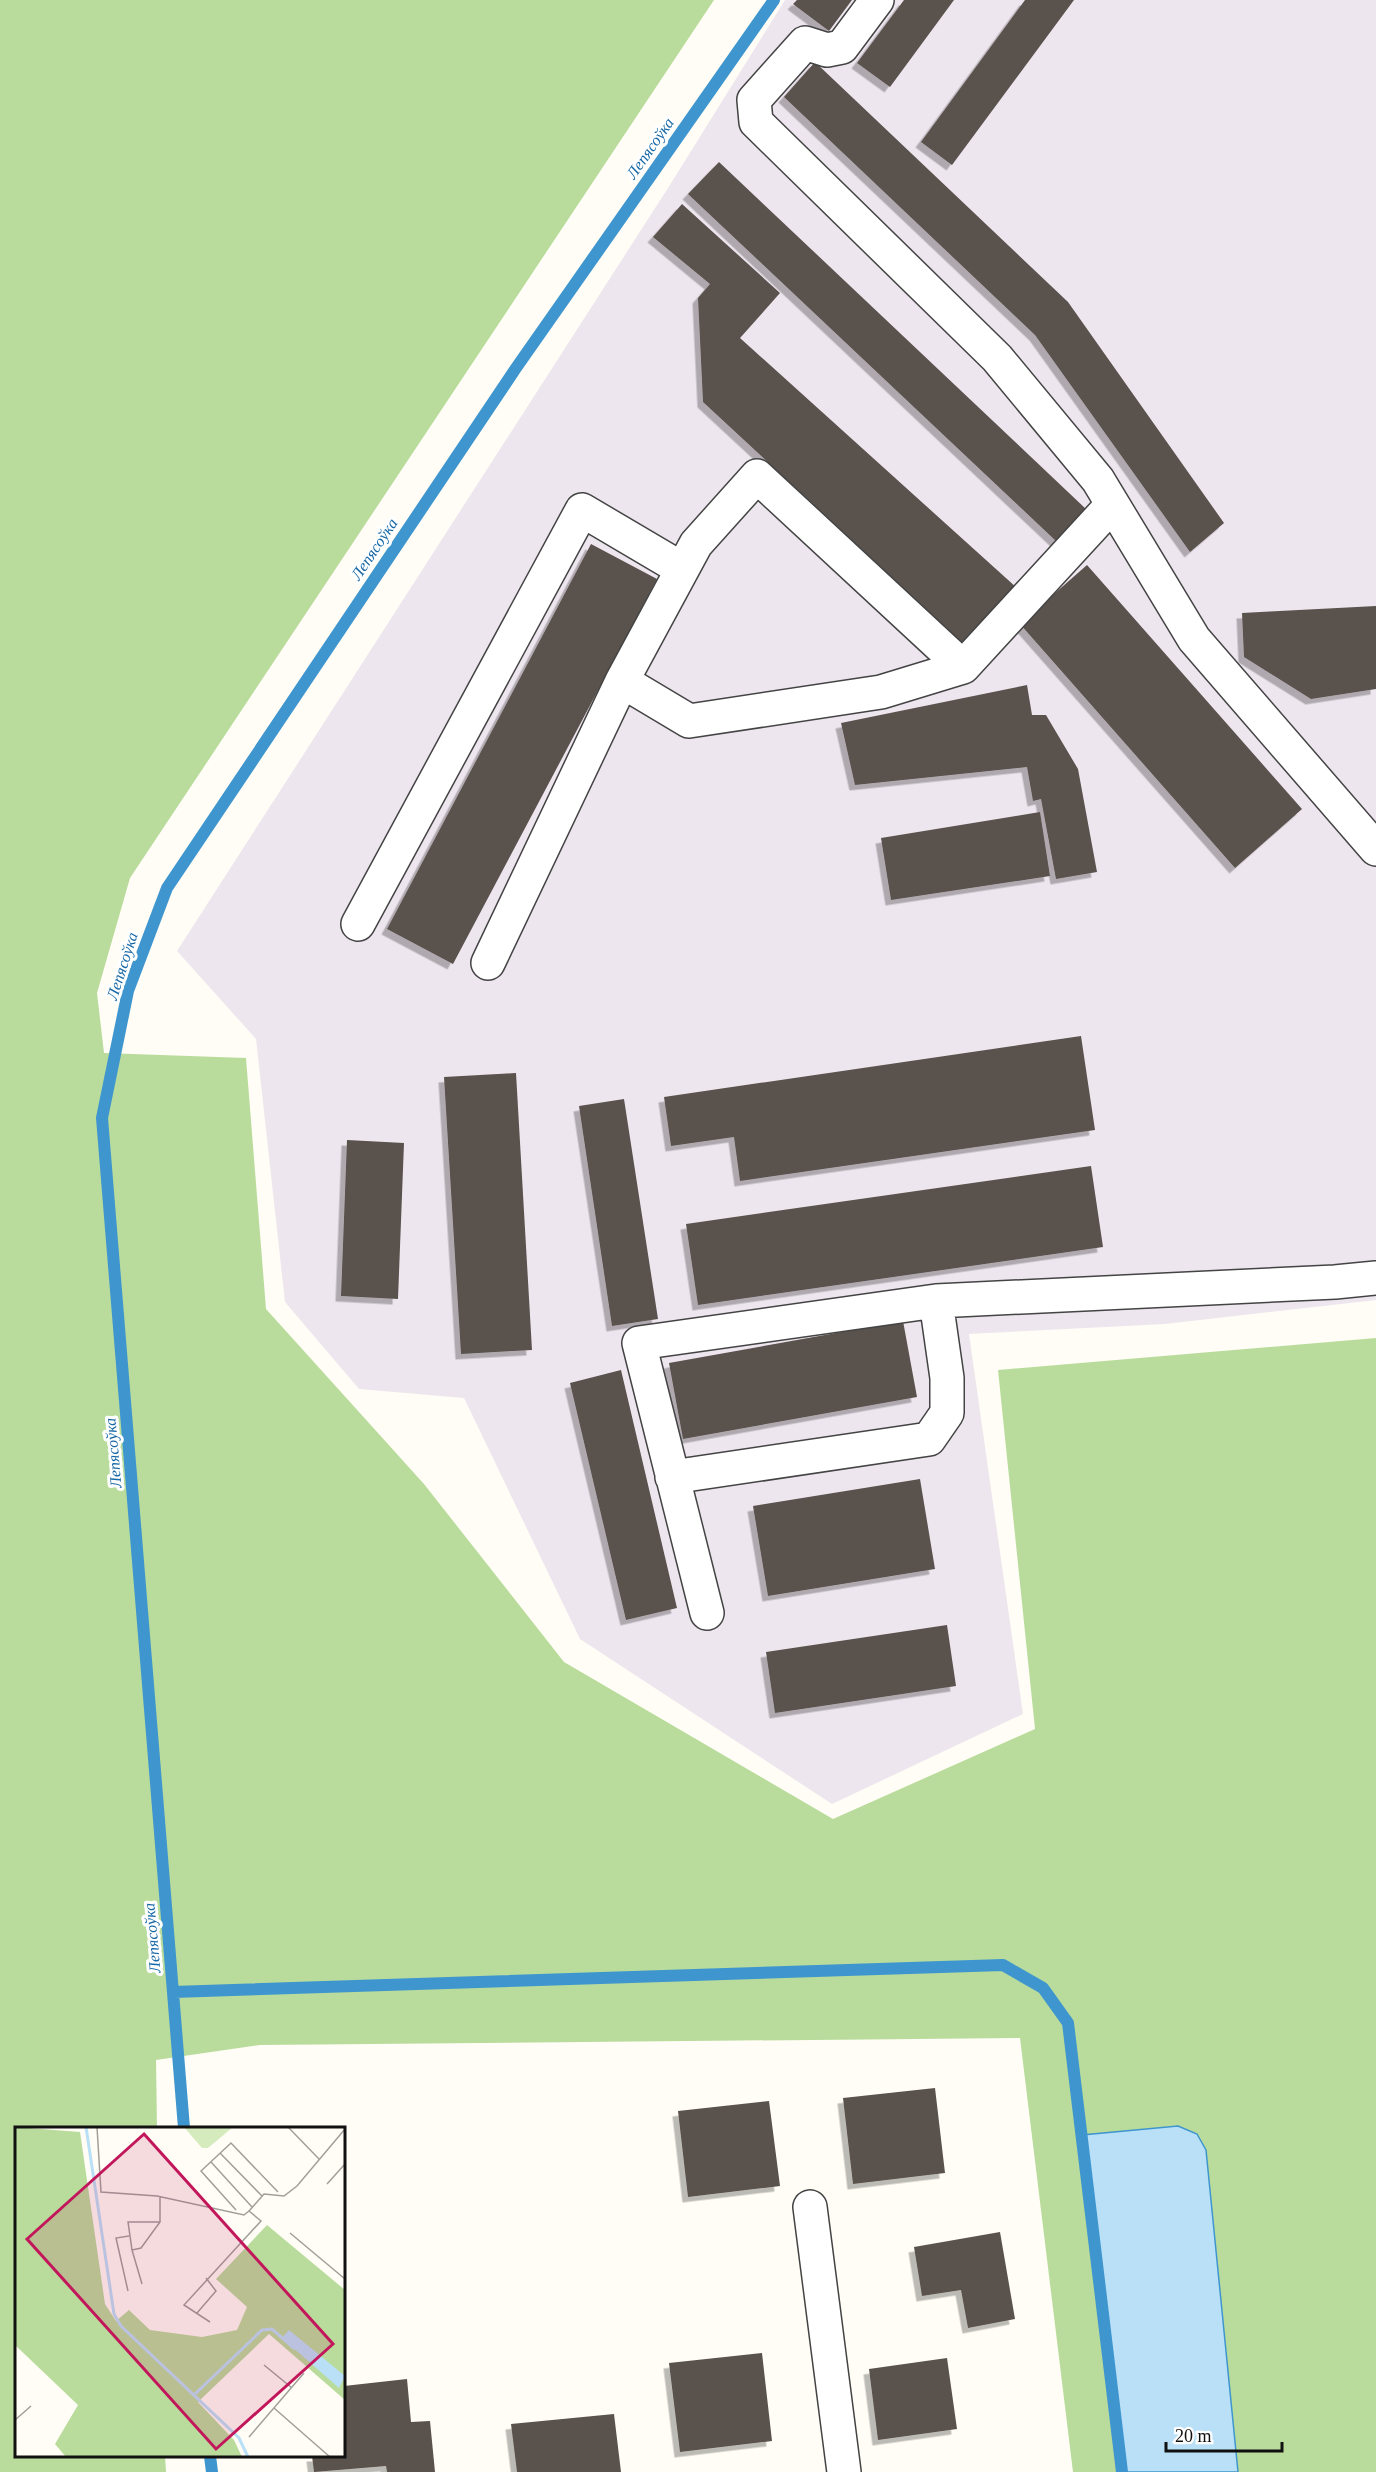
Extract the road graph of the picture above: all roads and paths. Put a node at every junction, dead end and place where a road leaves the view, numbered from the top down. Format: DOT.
graph roads {
  1 [pos="877,0"];
  2 [pos="1112,505"];
  3 [pos="682,569"];
  4 [pos="963,667"];
  5 [pos="622,681"];
  6 [pos="1376,849"];
  7 [pos="358,924"];
  8 [pos="488,963"];
  9 [pos="1376,1278"];
  10 [pos="936,1301"];
  11 [pos="672,1477"];
  12 [pos="706,1613"];
  13 [pos="810,2207"];
  14 [pos="844,2472"];
  1 -- 2 [label="lane"];
  2 -- 4 [label="lane"];
  2 -- 6 [label="lane"];
  3 -- 4 [label="lane"];
  3 -- 5 [label="lane"];
  3 -- 7 [label="lane"];
  4 -- 5 [label="lane"];
  5 -- 8 [label="lane"];
  9 -- 10 [label="lane"];
  10 -- 11 [label="lane"];
  10 -- 11 [label="lane"];
  11 -- 12 [label="lane"];
  13 -- 14 [label="lane"];
}
